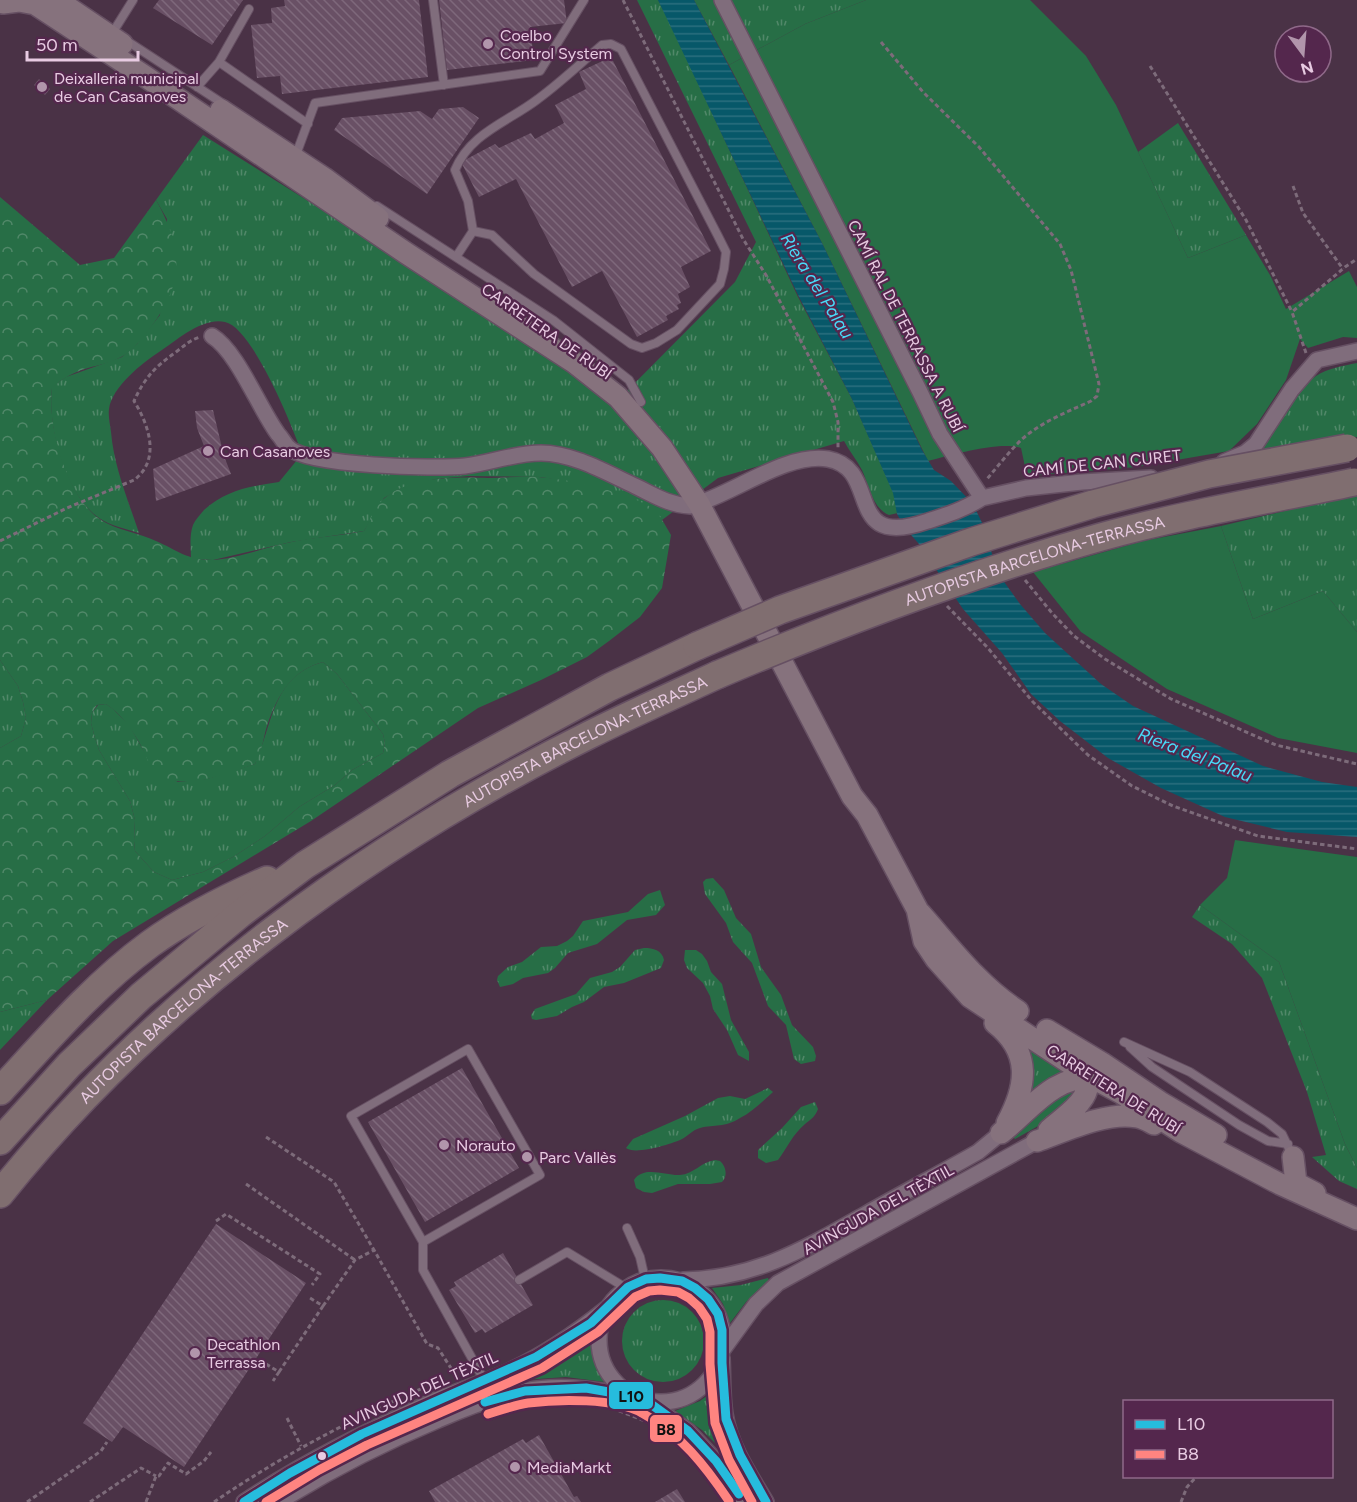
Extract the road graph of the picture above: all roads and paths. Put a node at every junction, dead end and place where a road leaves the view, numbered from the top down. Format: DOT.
graph roads {
  1 [pos="133,0"];
  2 [pos="433,0"];
  3 [pos="584,0"];
  4 [pos="623,0"];
  5 [pos="722,0"];
  6 [pos="3,2"];
  7 [pos="65,5"];
  8 [pos="249,9"];
  9 [pos="113,32"];
  10 [pos="881,42"];
  11 [pos="219,62"];
  12 [pos="1150,66"];
  13 [pos="444,85"];
  14 [pos="197,87"];
  15 [pos="308,124"];
  16 [pos="297,152"];
  17 [pos="1293,186"];
  18 [pos="364,197"];
  19 [pos="374,203"];
  20 [pos="473,231"];
  21 [pos="456,257"];
  22 [pos="1357,259"];
  23 [pos="1343,269"];
  24 [pos="1292,312"];
  25 [pos="212,336"];
  26 [pos="1357,351"];
  27 [pos="1310,368"];
  28 [pos="641,402"];
  29 [pos="1352,447"];
  30 [pos="837,462"];
  31 [pos="1355,482"];
  32 [pos="979,494"];
  33 [pos="705,501"];
  34 [pos="0,541"];
  35 [pos="1024,579"];
  36 [pos="944,602"];
  37 [pos="1357,764"];
  38 [pos="867,815"];
  39 [pos="1357,849"];
  40 [pos="304,865"];
  41 [pos="916,909"];
  42 [pos="970,997"];
  43 [pos="62,1024"];
  44 [pos="1055,1036"];
  45 [pos="0,1076"];
  46 [pos="1089,1076"];
  47 [pos="0,1091"];
  48 [pos="1160,1102"];
  49 [pos="1001,1133"];
  50 [pos="266,1137"];
  51 [pos="0,1141"];
  52 [pos="1037,1141"];
  53 [pos="1287,1167"];
  54 [pos="246,1184"];
  55 [pos="0,1194"];
  56 [pos="1357,1204"];
  57 [pos="1357,1212"];
  58 [pos="1357,1219"];
  59 [pos="216,1221"];
  60 [pos="627,1228"];
  61 [pos="423,1242"];
  62 [pos="374,1250"];
  63 [pos="355,1260"];
  64 [pos="519,1280"];
  65 [pos="645,1280"];
  66 [pos="680,1280"];
  67 [pos="312,1285"];
  68 [pos="626,1288"];
  69 [pos="310,1298"];
  70 [pos="323,1306"];
  71 [pos="607,1308"];
  72 [pos="723,1353"];
  73 [pos="266,1364"];
  74 [pos="279,1372"];
  75 [pos="482,1376"];
  76 [pos="273,1381"];
  77 [pos="632,1396"];
  78 [pos="648,1402"];
  79 [pos="604,1406"];
  80 [pos="655,1425"];
  81 [pos="107,1442"];
  82 [pos="211,1452"];
  83 [pos="156,1476"];
  84 [pos="1195,1478"];
  85 [pos="27,1502"];
  86 [pos="90,1502"];
  87 [pos="146,1502"];
  88 [pos="244,1502"];
  89 [pos="279,1502"];
  90 [pos="743,1502"];
  91 [pos="766,1502"];
  92 [pos="1181,1502"];
  1 -- 9 [label="lane"];
  2 -- 13 [label="lane"];
  3 -- 13 [label="lane"];
  4 -- 30 [label="path"];
  5 -- 32 [label="street, CAMÍ RAL DE TERRASSA A RUBÍ"];
  6 -- 33 [label="main road, CARRETERA DE RUBÍ"];
  7 -- 9 [label="lane"];
  7 -- 28 [label="main road, CARRETERA DE RUBÍ"];
  8 -- 11 [label="lane"];
  9 -- 14 [label="lane"];
  10 -- 32 [label="path"];
  11 -- 14 [label="lane"];
  11 -- 15 [label="lane"];
  12 -- 24 [label="path"];
  13 -- 15 [label="lane"];
  14 -- 16 [label="lane"];
  15 -- 16 [label="lane"];
  16 -- 18 [label="lane"];
  17 -- 23 [label="path"];
  19 -- 21 [label="lane"];
  20 -- 20 [label="lane"];
  20 -- 21 [label="lane"];
  21 -- 28 [label="lane"];
  22 -- 23 [label="path"];
  23 -- 24 [label="path"];
  24 -- 27 [label="path"];
  25 -- 33 [label="street"];
  25 -- 34 [label="path"];
  26 -- 27 [label="street, CAMÍ DE CAN CURET"];
  27 -- 32 [label="street, CAMÍ DE CAN CURET"];
  28 -- 33 [label="main road, CARRETERA DE RUBÍ"];
  29 -- 40 [label="highway, AUTOPISTA BARCELONA-TERRASSA, bridge"];
  30 -- 32 [label="street"];
  30 -- 33 [label="street"];
  31 -- 55 [label="highway, AUTOPISTA BARCELONA-TERRASSA, bridge"];
  33 -- 38 [label="main road, CARRETERA DE RUBÍ"];
  33 -- 38 [label="main road, CARRETERA DE RUBÍ"];
  35 -- 37 [label="path"];
  36 -- 39 [label="path"];
  38 -- 41 [label="main road, CARRETERA DE RUBÍ"];
  40 -- 43 [label="highway"];
  40 -- 51 [label="highway, AUTOPISTA BARCELONA-TERRASSA"];
  41 -- 42 [label="main road, CARRETERA DE RUBÍ"];
  41 -- 44 [label="main road, CARRETERA DE RUBÍ"];
  42 -- 46 [label="main road, CARRETERA DE RUBÍ"];
  42 -- 49 [label="main road"];
  43 -- 45 [label="highway"];
  43 -- 47 [label="highway"];
  44 -- 46 [label="main road"];
  44 -- 48 [label="main road, CARRETERA DE RUBÍ"];
  46 -- 48 [label="main road"];
  46 -- 49 [label="main road"];
  46 -- 52 [label="main road"];
  46 -- 53 [label="main road, CARRETERA DE RUBÍ"];
  48 -- 53 [label="main road, CARRETERA DE RUBÍ"];
  49 -- 66 [label="street, AVINGUDA DEL TÈXTIL"];
  50 -- 62 [label="path"];
  52 -- 53 [label="main road"];
  52 -- 72 [label="street, AVINGUDA DEL TÈXTIL"];
  53 -- 53 [label="lane"];
  53 -- 56 [label="main road, CARRETERA DE RUBÍ"];
  53 -- 57 [label="main road"];
  53 -- 58 [label="main road, CARRETERA DE RUBÍ"];
  54 -- 63 [label="path"];
  59 -- 67 [label="path"];
  60 -- 65 [label="lane"];
  61 -- 61 [label="lane"];
  61 -- 75 [label="lane"];
  62 -- 63 [label="path"];
  62 -- 75 [label="path"];
  63 -- 70 [label="path"];
  64 -- 68 [label="lane"];
  65 -- 66 [label="street"];
  65 -- 68 [label="street"];
  66 -- 72 [label="street"];
  68 -- 71 [label="street"];
  69 -- 70 [label="path"];
  70 -- 74 [label="path"];
  71 -- 75 [label="street, AVINGUDA DEL TÈXTIL"];
  71 -- 77 [label="street"];
  72 -- 78 [label="street"];
  72 -- 91 [label="street"];
  73 -- 74 [label="path"];
  74 -- 76 [label="path"];
  75 -- 88 [label="street, AVINGUDA DEL TÈXTIL"];
  77 -- 78 [label="street"];
  77 -- 89 [label="street, AVINGUDA DEL TÈXTIL"];
  78 -- 90 [label="street"];
  79 -- 80 [label="path"];
  81 -- 85 [label="path"];
  82 -- 83 [label="path"];
  83 -- 86 [label="path"];
  83 -- 87 [label="path"];
  84 -- 92 [label="path"];
}
